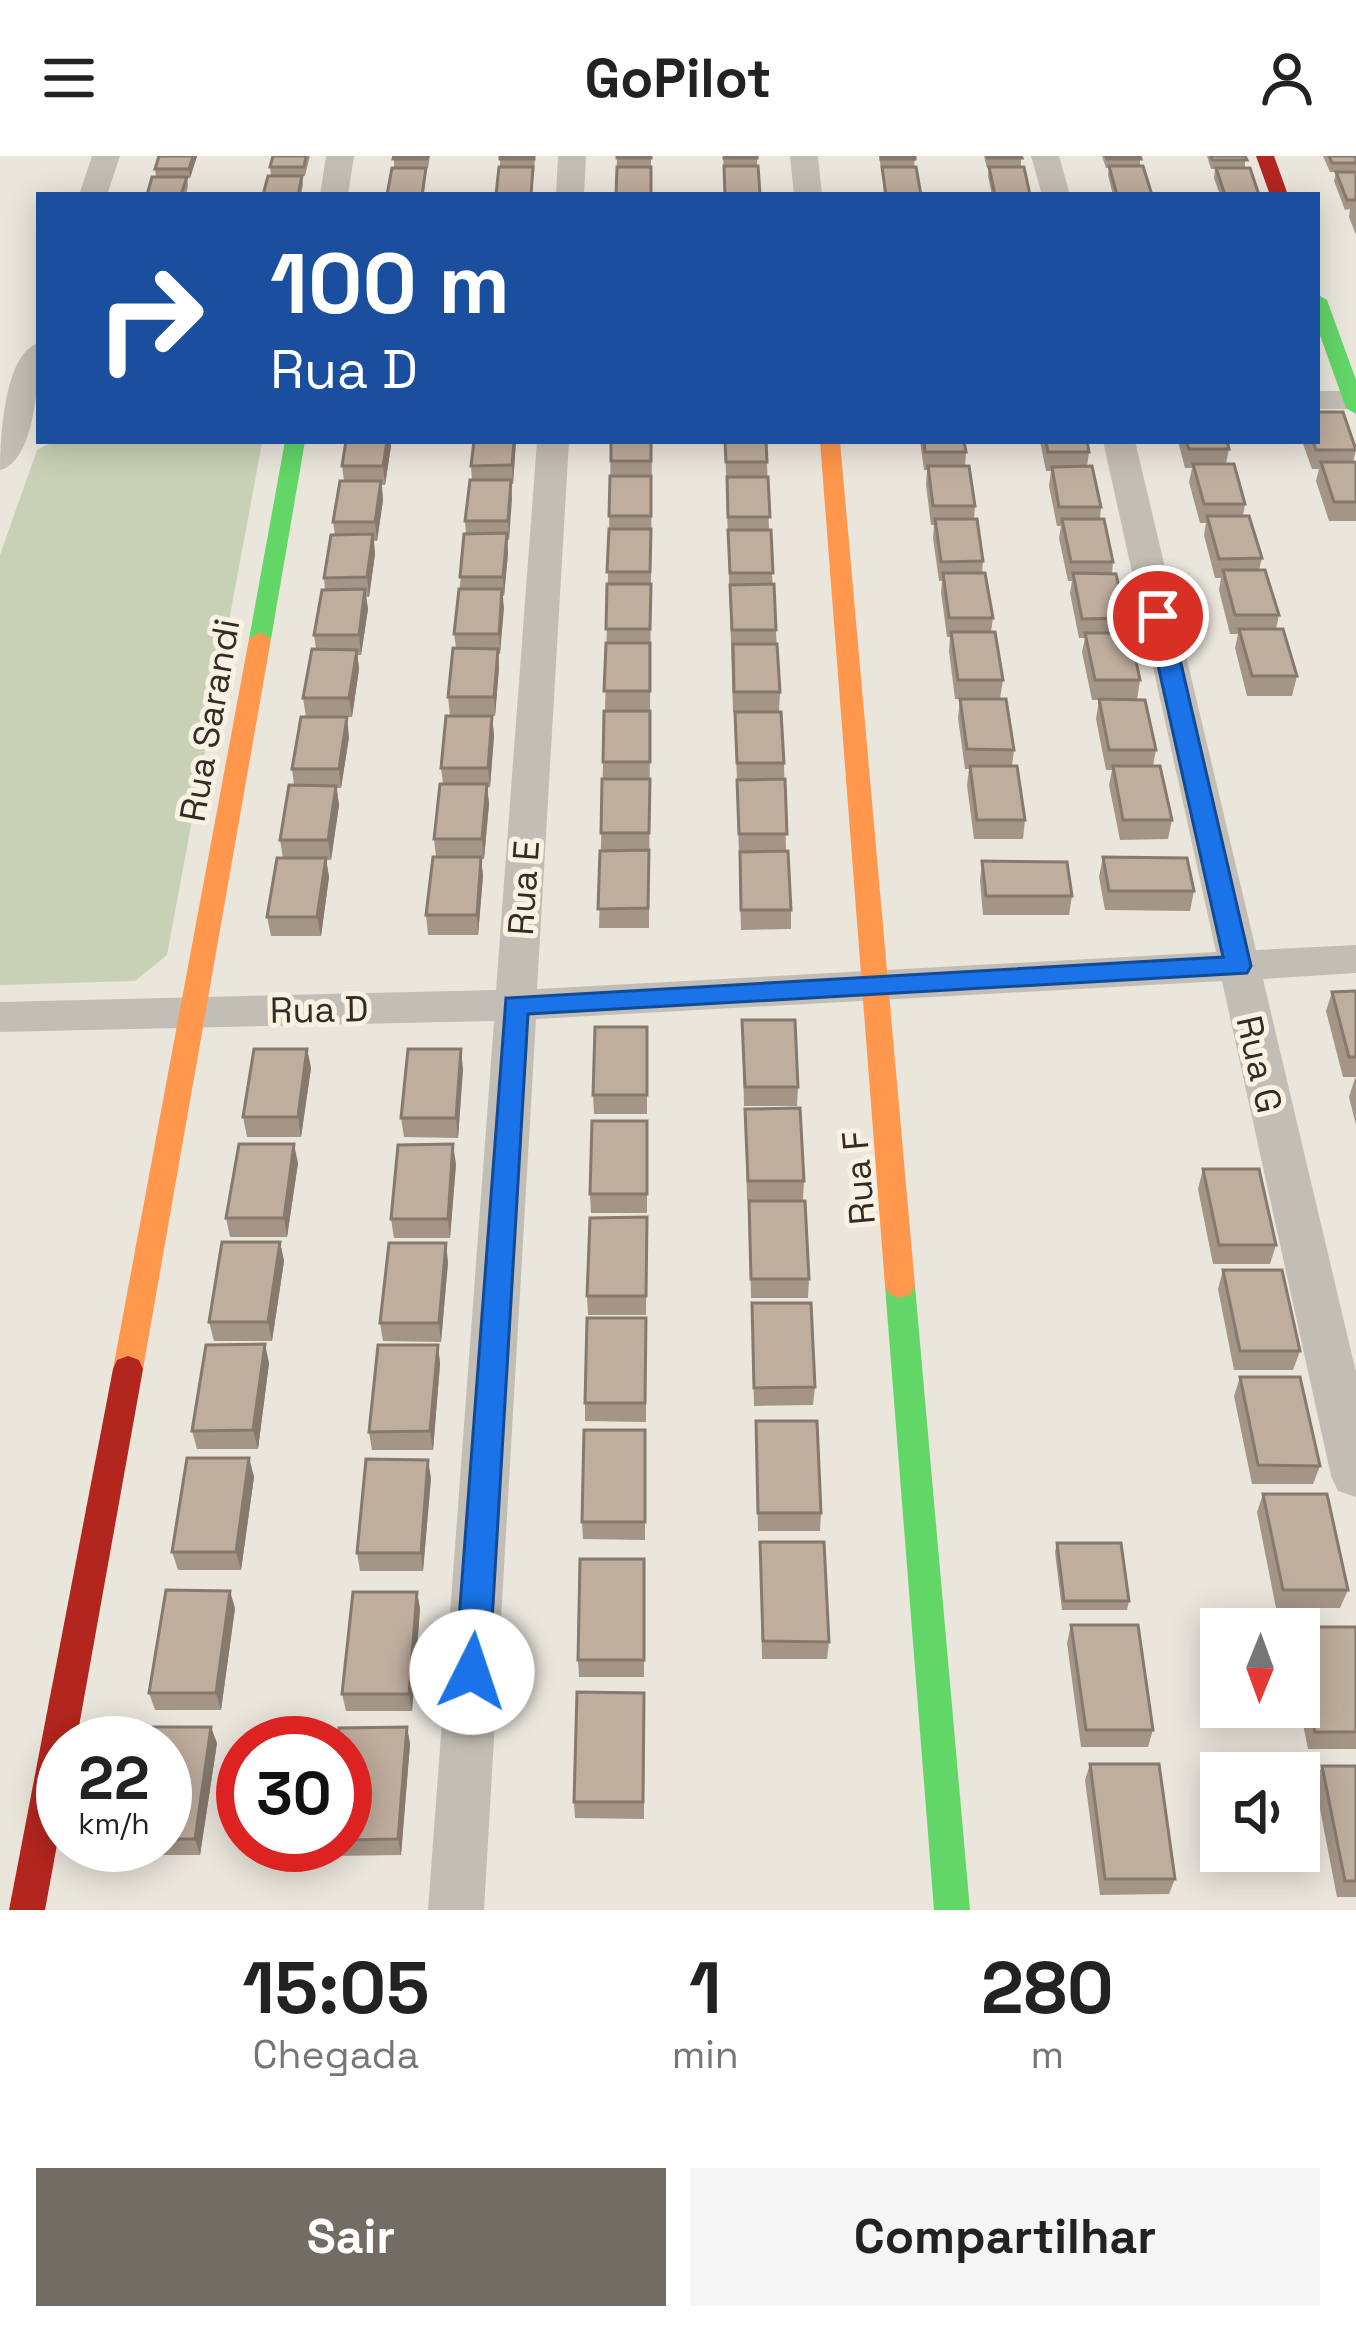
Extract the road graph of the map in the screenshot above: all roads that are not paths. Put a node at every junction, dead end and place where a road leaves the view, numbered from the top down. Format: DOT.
graph roads {
  1 [pos="106,156"];
  2 [pos="340,156"];
  3 [pos="572,156"];
  4 [pos="804,156"];
  5 [pos="1046,156"];
  6 [pos="1265,156"];
  7 [pos="94,192"];
  8 [pos="334,192"];
  9 [pos="570,192"];
  10 [pos="808,192"];
  11 [pos="1055,192"];
  12 [pos="1278,192"];
  13 [pos="1320,308"];
  14 [pos="36,362"];
  15 [pos="1320,400"];
  16 [pos="1355,403"];
  17 [pos="19,417"];
  18 [pos="294,444"];
  19 [pos="554,444"];
  20 [pos="830,444"];
  21 [pos="1120,444"];
  22 [pos="0,460"];
  23 [pos="1356,959"];
  24 [pos="1238,966"];
  25 [pos="879,986"];
  26 [pos="515,1005"];
  27 [pos="195,1012"];
  28 [pos="0,1017"];
  29 [pos="1356,1476"];
  30 [pos="27,1910"];
  31 [pos="457,1910"];
  32 [pos="952,1910"];
  1 -- 7 [label="street"];
  2 -- 8 [label="street"];
  3 -- 9 [label="street"];
  4 -- 10 [label="street"];
  5 -- 11 [label="street"];
  6 -- 12 [label="street"];
  13 -- 16 [label="street"];
  14 -- 17 [label="street"];
  15 -- 16 [label="street"];
  17 -- 22 [label="street"];
  18 -- 27 [label="street, Rua Sarandi"];
  19 -- 26 [label="street, Rua E"];
  20 -- 25 [label="street, Rua F"];
  21 -- 24 [label="street, Rua G"];
  23 -- 24 [label="street, Rua D"];
  24 -- 25 [label="street, Rua D"];
  24 -- 29 [label="street, Rua G"];
  25 -- 26 [label="street, Rua D"];
  25 -- 32 [label="street, Rua F"];
  26 -- 27 [label="street, Rua D"];
  26 -- 31 [label="street, Rua E"];
  27 -- 28 [label="street, Rua D"];
  27 -- 30 [label="street"];
}
